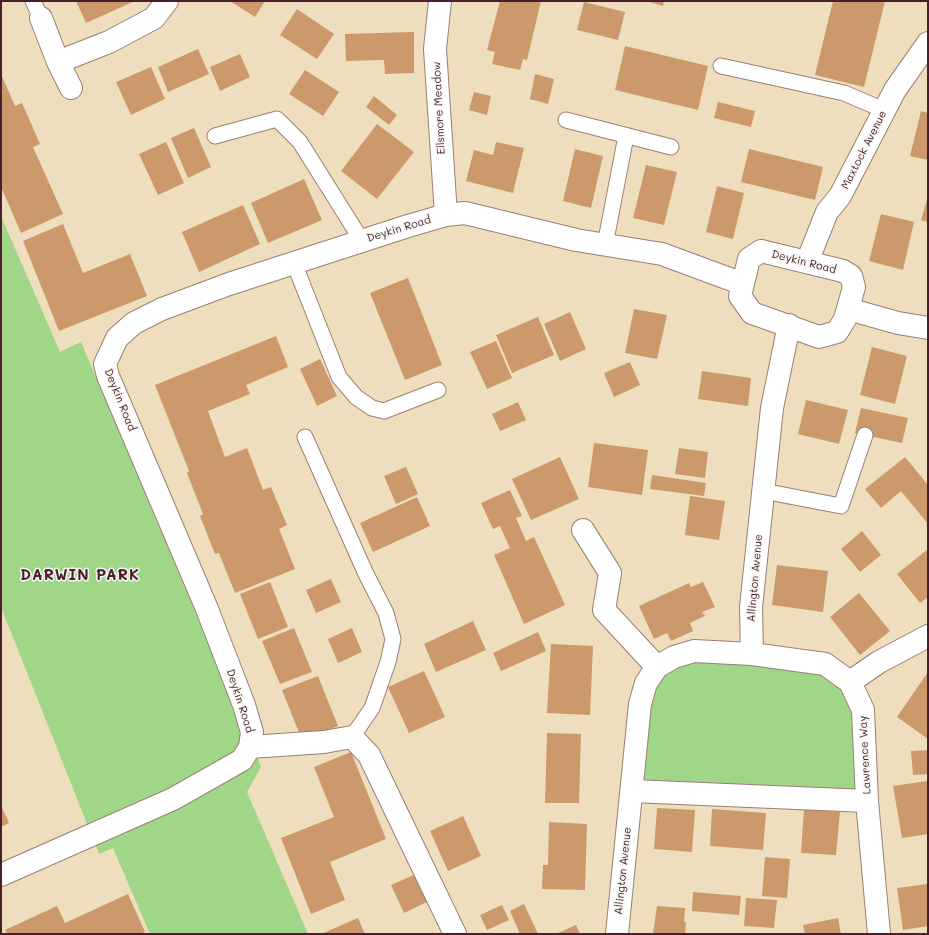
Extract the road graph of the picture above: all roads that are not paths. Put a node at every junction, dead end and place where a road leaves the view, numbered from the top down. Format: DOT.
graph roads {
  1 [pos="167,1"];
  2 [pos="440,1"];
  3 [pos="37,10"];
  4 [pos="928,43"];
  5 [pos="58,62"];
  6 [pos="721,66"];
  7 [pos="71,88"];
  8 [pos="884,110"];
  9 [pos="566,120"];
  10 [pos="215,136"];
  11 [pos="626,136"];
  12 [pos="670,147"];
  13 [pos="446,215"];
  14 [pos="362,241"];
  15 [pos="605,245"];
  16 [pos="807,262"];
  17 [pos="294,263"];
  18 [pos="743,284"];
  19 [pos="848,309"];
  20 [pos="789,325"];
  21 [pos="928,328"];
  22 [pos="438,390"];
  23 [pos="865,435"];
  24 [pos="305,437"];
  25 [pos="763,491"];
  26 [pos="583,530"];
  27 [pos="928,636"];
  28 [pos="752,654"];
  29 [pos="657,668"];
  30 [pos="850,682"];
  31 [pos="352,737"];
  32 [pos="250,747"];
  33 [pos="632,791"];
  34 [pos="867,801"];
  35 [pos="1,875"];
  36 [pos="454,934"];
  37 [pos="617,934"];
  38 [pos="878,934"];
  1 -- 5 [label="street"];
  2 -- 13 [label="street, Ellsmore Meadow"];
  3 -- 5 [label="street"];
  4 -- 8 [label="street, Maxtock Avenue"];
  5 -- 7 [label="street"];
  6 -- 8 [label="lane"];
  8 -- 16 [label="street, Maxtock Avenue"];
  9 -- 11 [label="lane"];
  10 -- 14 [label="lane"];
  11 -- 12 [label="lane"];
  11 -- 15 [label="lane"];
  13 -- 14 [label="street, Deykin Road"];
  13 -- 15 [label="street, Deykin Road"];
  14 -- 17 [label="street, Deykin Road"];
  15 -- 18 [label="street, Deykin Road"];
  16 -- 18 [label="street, Deykin Road"];
  16 -- 19 [label="street, Deykin Road"];
  17 -- 22 [label="lane"];
  17 -- 32 [label="street, Deykin Road"];
  18 -- 20 [label="street, Deykin Road"];
  19 -- 20 [label="street, Deykin Road"];
  19 -- 21 [label="street"];
  20 -- 25 [label="street, Allington Avenue"];
  23 -- 25 [label="lane"];
  24 -- 31 [label="lane"];
  25 -- 28 [label="street, Allington Avenue"];
  26 -- 29 [label="street"];
  27 -- 30 [label="street"];
  28 -- 29 [label="street, Allington Avenue"];
  28 -- 30 [label="street, Lawrence Way"];
  29 -- 33 [label="street, Allington Avenue"];
  30 -- 34 [label="street, Lawrence Way"];
  31 -- 32 [label="street"];
  31 -- 36 [label="street"];
  32 -- 35 [label="street, Deykin Road"];
  33 -- 34 [label="street"];
  33 -- 37 [label="street, Allington Avenue"];
  34 -- 38 [label="street, Lawrence Way"];
}
